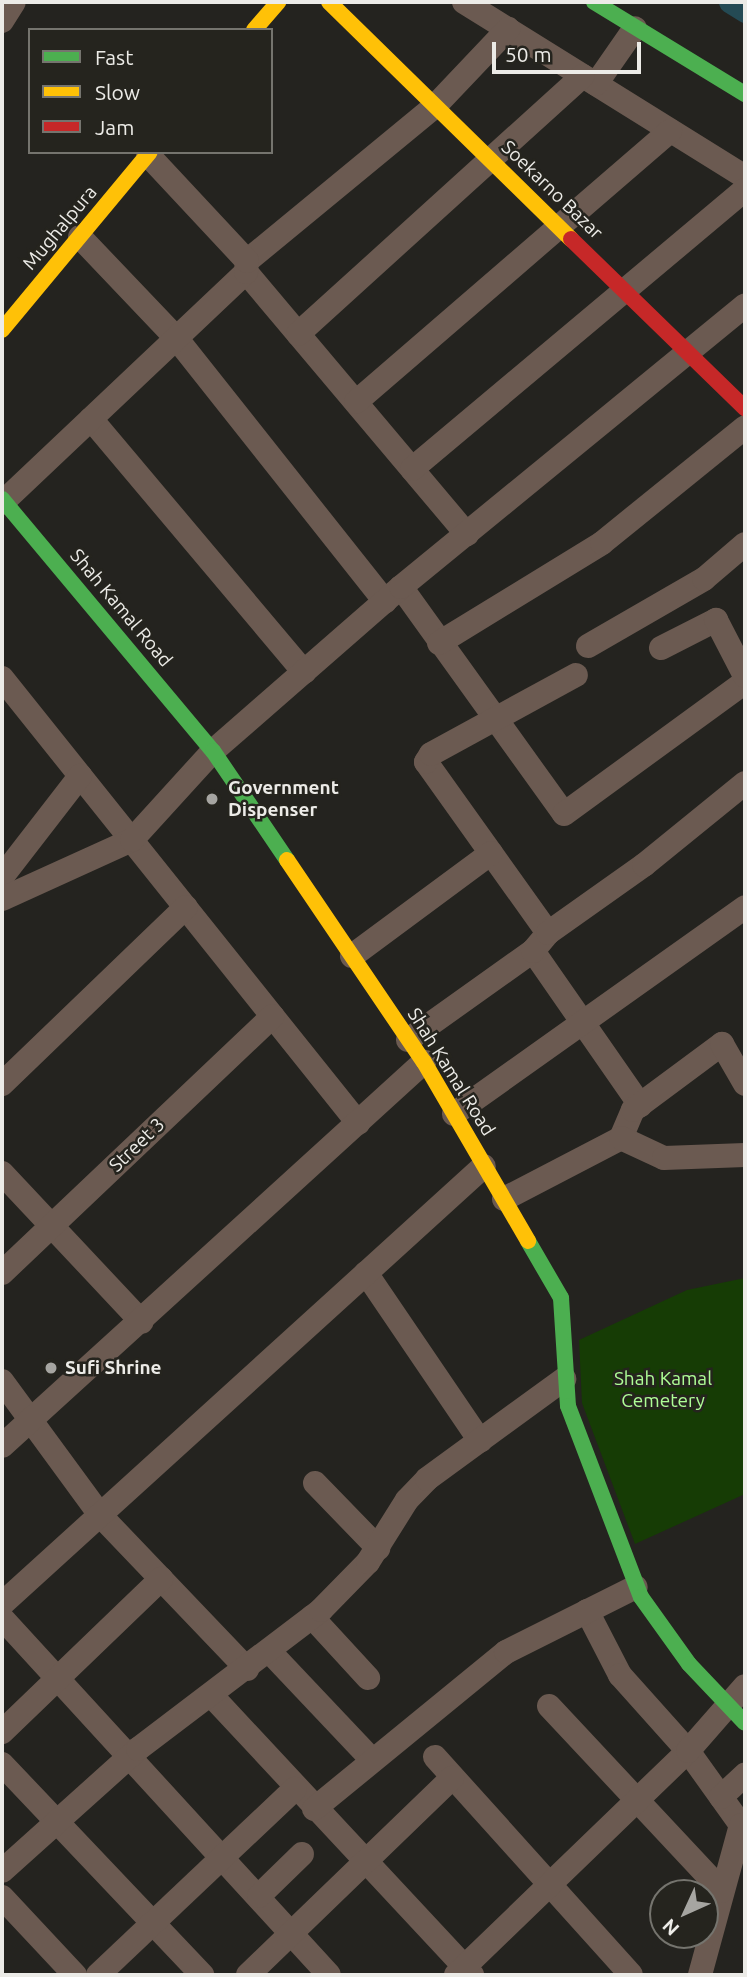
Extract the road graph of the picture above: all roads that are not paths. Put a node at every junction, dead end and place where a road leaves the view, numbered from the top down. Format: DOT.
graph roads {
  1 [pos="14,2"];
  2 [pos="278,2"];
  3 [pos="329,2"];
  4 [pos="464,2"];
  5 [pos="594,2"];
  6 [pos="2,20"];
  7 [pos="256,28"];
  8 [pos="635,28"];
  9 [pos="508,29"];
  10 [pos="589,80"];
  11 [pos="745,94"];
  12 [pos="436,105"];
  13 [pos="670,131"];
  14 [pos="149,154"];
  15 [pos="493,161"];
  16 [pos="745,177"];
  17 [pos="745,190"];
  18 [pos="561,227"];
  19 [pos="80,237"];
  20 [pos="247,267"];
  21 [pos="626,291"];
  22 [pos="745,305"];
  23 [pos="2,330"];
  24 [pos="298,334"];
  25 [pos="177,339"];
  26 [pos="691,354"];
  27 [pos="356,402"];
  28 [pos="745,408"];
  29 [pos="91,419"];
  30 [pos="745,427"];
  31 [pos="412,469"];
  32 [pos="2,501"];
  33 [pos="467,534"];
  34 [pos="745,544"];
  35 [pos="393,594"];
  36 [pos="439,643"];
  37 [pos="588,646"];
  38 [pos="661,648"];
  39 [pos="304,671"];
  40 [pos="744,672"];
  41 [pos="576,675"];
  42 [pos="4,685"];
  43 [pos="497,719"];
  44 [pos="213,751"];
  45 [pos="80,776"];
  46 [pos="745,783"];
  47 [pos="132,840"];
  48 [pos="491,853"];
  49 [pos="2,877"];
  50 [pos="2,899"];
  51 [pos="745,907"];
  52 [pos="186,908"];
  53 [pos="540,942"];
  54 [pos="352,956"];
  55 [pos="272,1016"];
  56 [pos="580,1022"];
  57 [pos="408,1040"];
  58 [pos="424,1062"];
  59 [pos="2,1084"];
  60 [pos="745,1084"];
  61 [pos="640,1105"];
  62 [pos="454,1114"];
  63 [pos="358,1123"];
  64 [pos="621,1138"];
  65 [pos="745,1155"];
  66 [pos="484,1166"];
  67 [pos="2,1173"];
  68 [pos="504,1199"];
  69 [pos="52,1226"];
  70 [pos="2,1273"];
  71 [pos="366,1273"];
  72 [pos="142,1322"];
  73 [pos="565,1379"];
  74 [pos="2,1381"];
  75 [pos="33,1422"];
  76 [pos="480,1441"];
  77 [pos="2,1446"];
  78 [pos="315,1483"];
  79 [pos="100,1515"];
  80 [pos="378,1548"];
  81 [pos="161,1579"];
  82 [pos="636,1587"];
  83 [pos="2,1604"];
  84 [pos="587,1611"];
  85 [pos="312,1617"];
  86 [pos="2,1618"];
  87 [pos="270,1652"];
  88 [pos="247,1669"];
  89 [pos="58,1678"];
  90 [pos="368,1678"];
  91 [pos="745,1686"];
  92 [pos="211,1695"];
  93 [pos="549,1706"];
  94 [pos="737,1715"];
  95 [pos="2,1732"];
  96 [pos="688,1751"];
  97 [pos="130,1756"];
  98 [pos="435,1758"];
  99 [pos="372,1760"];
  100 [pos="2,1764"];
  101 [pos="745,1775"];
  102 [pos="452,1778"];
  103 [pos="295,1788"];
  104 [pos="721,1797"];
  105 [pos="637,1800"];
  106 [pos="314,1809"];
  107 [pos="57,1822"];
  108 [pos="302,1854"];
  109 [pos="223,1857"];
  110 [pos="365,1863"];
  111 [pos="2,1871"];
  112 [pos="548,1887"];
  113 [pos="722,1891"];
  114 [pos="259,1896"];
  115 [pos="2,1897"];
  116 [pos="153,1923"];
  117 [pos="292,1934"];
  118 [pos="464,1973"];
  119 [pos="75,1975"];
  120 [pos="99,1975"];
  121 [pos="202,1975"];
  122 [pos="248,1975"];
  123 [pos="329,1975"];
  124 [pos="631,1975"];
  125 [pos="700,1975"];
  1 -- 6 [label="street"];
  2 -- 7 [label="main road"];
  3 -- 12 [label="main road, Soekarno Bazar"];
  4 -- 9 [label="street"];
  5 -- 8 [label="main road"];
  8 -- 10 [label="street"];
  8 -- 11 [label="main road"];
  9 -- 10 [label="street"];
  9 -- 12 [label="street"];
  10 -- 13 [label="street"];
  10 -- 15 [label="street"];
  12 -- 15 [label="main road, Soekarno Bazar"];
  12 -- 20 [label="street"];
  13 -- 16 [label="street"];
  13 -- 18 [label="street"];
  14 -- 19 [label="main road, Mughalpura"];
  14 -- 20 [label="street"];
  15 -- 18 [label="main road, Soekarno Bazar"];
  15 -- 24 [label="street"];
  17 -- 21 [label="street"];
  18 -- 21 [label="main road, Soekarno Bazar"];
  18 -- 27 [label="street"];
  19 -- 23 [label="main road, Mughalpura"];
  19 -- 25 [label="street"];
  20 -- 24 [label="street"];
  20 -- 25 [label="street"];
  21 -- 26 [label="main road, Soekarno Bazar"];
  21 -- 31 [label="street"];
  22 -- 26 [label="street"];
  24 -- 27 [label="street"];
  25 -- 29 [label="street"];
  25 -- 35 [label="street"];
  26 -- 28 [label="main road, Soekarno Bazar"];
  26 -- 33 [label="street"];
  27 -- 31 [label="street"];
  29 -- 32 [label="street"];
  29 -- 39 [label="street"];
  30 -- 36 [label="street"];
  31 -- 33 [label="street"];
  32 -- 44 [label="main road, Shah Kamal Road"];
  33 -- 35 [label="street"];
  34 -- 37 [label="street"];
  35 -- 36 [label="street"];
  35 -- 39 [label="street"];
  36 -- 43 [label="street"];
  38 -- 40 [label="street"];
  39 -- 44 [label="street"];
  40 -- 43 [label="street"];
  41 -- 43 [label="street"];
  42 -- 45 [label="street"];
  43 -- 48 [label="street"];
  44 -- 47 [label="street"];
  44 -- 54 [label="main road, Shah Kamal Road"];
  45 -- 47 [label="street"];
  45 -- 49 [label="street"];
  46 -- 53 [label="street"];
  47 -- 50 [label="street"];
  47 -- 52 [label="street"];
  48 -- 53 [label="street"];
  48 -- 54 [label="street"];
  51 -- 56 [label="street"];
  52 -- 55 [label="street"];
  52 -- 59 [label="street"];
  53 -- 56 [label="street"];
  53 -- 57 [label="street"];
  54 -- 57 [label="main road, Shah Kamal Road"];
  55 -- 63 [label="street"];
  55 -- 69 [label="street, Street 3"];
  56 -- 61 [label="street"];
  56 -- 62 [label="street"];
  57 -- 58 [label="main road, Shah Kamal Road"];
  58 -- 62 [label="main road, Shah Kamal Road"];
  58 -- 63 [label="street"];
  60 -- 61 [label="street"];
  61 -- 64 [label="street"];
  62 -- 66 [label="main road, Shah Kamal Road"];
  63 -- 72 [label="street"];
  64 -- 65 [label="street"];
  64 -- 68 [label="street"];
  66 -- 68 [label="main road, Shah Kamal Road"];
  66 -- 71 [label="street"];
  67 -- 69 [label="street"];
  68 -- 73 [label="main road, Shah Kamal Road"];
  69 -- 70 [label="street, Street 3"];
  69 -- 72 [label="street"];
  71 -- 76 [label="street"];
  71 -- 79 [label="street"];
  72 -- 75 [label="street"];
  73 -- 76 [label="street"];
  73 -- 82 [label="main road, Shah Kamal Road"];
  74 -- 75 [label="street"];
  75 -- 77 [label="street"];
  75 -- 79 [label="street"];
  76 -- 80 [label="street"];
  78 -- 80 [label="street"];
  79 -- 81 [label="street"];
  79 -- 83 [label="street"];
  80 -- 85 [label="street"];
  81 -- 88 [label="street"];
  81 -- 89 [label="street"];
  82 -- 84 [label="street"];
  82 -- 94 [label="main road, Shah Kamal Road"];
  84 -- 96 [label="street"];
  84 -- 99 [label="street"];
  85 -- 87 [label="street"];
  85 -- 90 [label="street"];
  86 -- 89 [label="street"];
  87 -- 88 [label="street"];
  87 -- 99 [label="street"];
  88 -- 92 [label="street"];
  89 -- 95 [label="street"];
  89 -- 97 [label="street"];
  91 -- 94 [label="street"];
  92 -- 97 [label="street"];
  92 -- 103 [label="street"];
  93 -- 105 [label="street"];
  94 -- 96 [label="street"];
  96 -- 104 [label="street"];
  96 -- 105 [label="street"];
  97 -- 107 [label="street"];
  97 -- 109 [label="street"];
  98 -- 102 [label="street"];
  99 -- 106 [label="street"];
  100 -- 107 [label="street"];
  101 -- 104 [label="street"];
  102 -- 110 [label="street"];
  102 -- 112 [label="street"];
  103 -- 106 [label="street"];
  103 -- 109 [label="street"];
  104 -- 113 [label="street"];
  105 -- 112 [label="street"];
  105 -- 113 [label="street"];
  106 -- 110 [label="street"];
  107 -- 111 [label="street"];
  107 -- 116 [label="street"];
  108 -- 114 [label="street"];
  109 -- 114 [label="street"];
  109 -- 116 [label="street"];
  110 -- 117 [label="street"];
  110 -- 118 [label="street"];
  112 -- 118 [label="street"];
  112 -- 124 [label="street"];
  113 -- 125 [label="street"];
  114 -- 117 [label="street"];
  115 -- 119 [label="street"];
  116 -- 120 [label="street"];
  116 -- 121 [label="street"];
  117 -- 122 [label="street"];
  117 -- 123 [label="street"];
}
